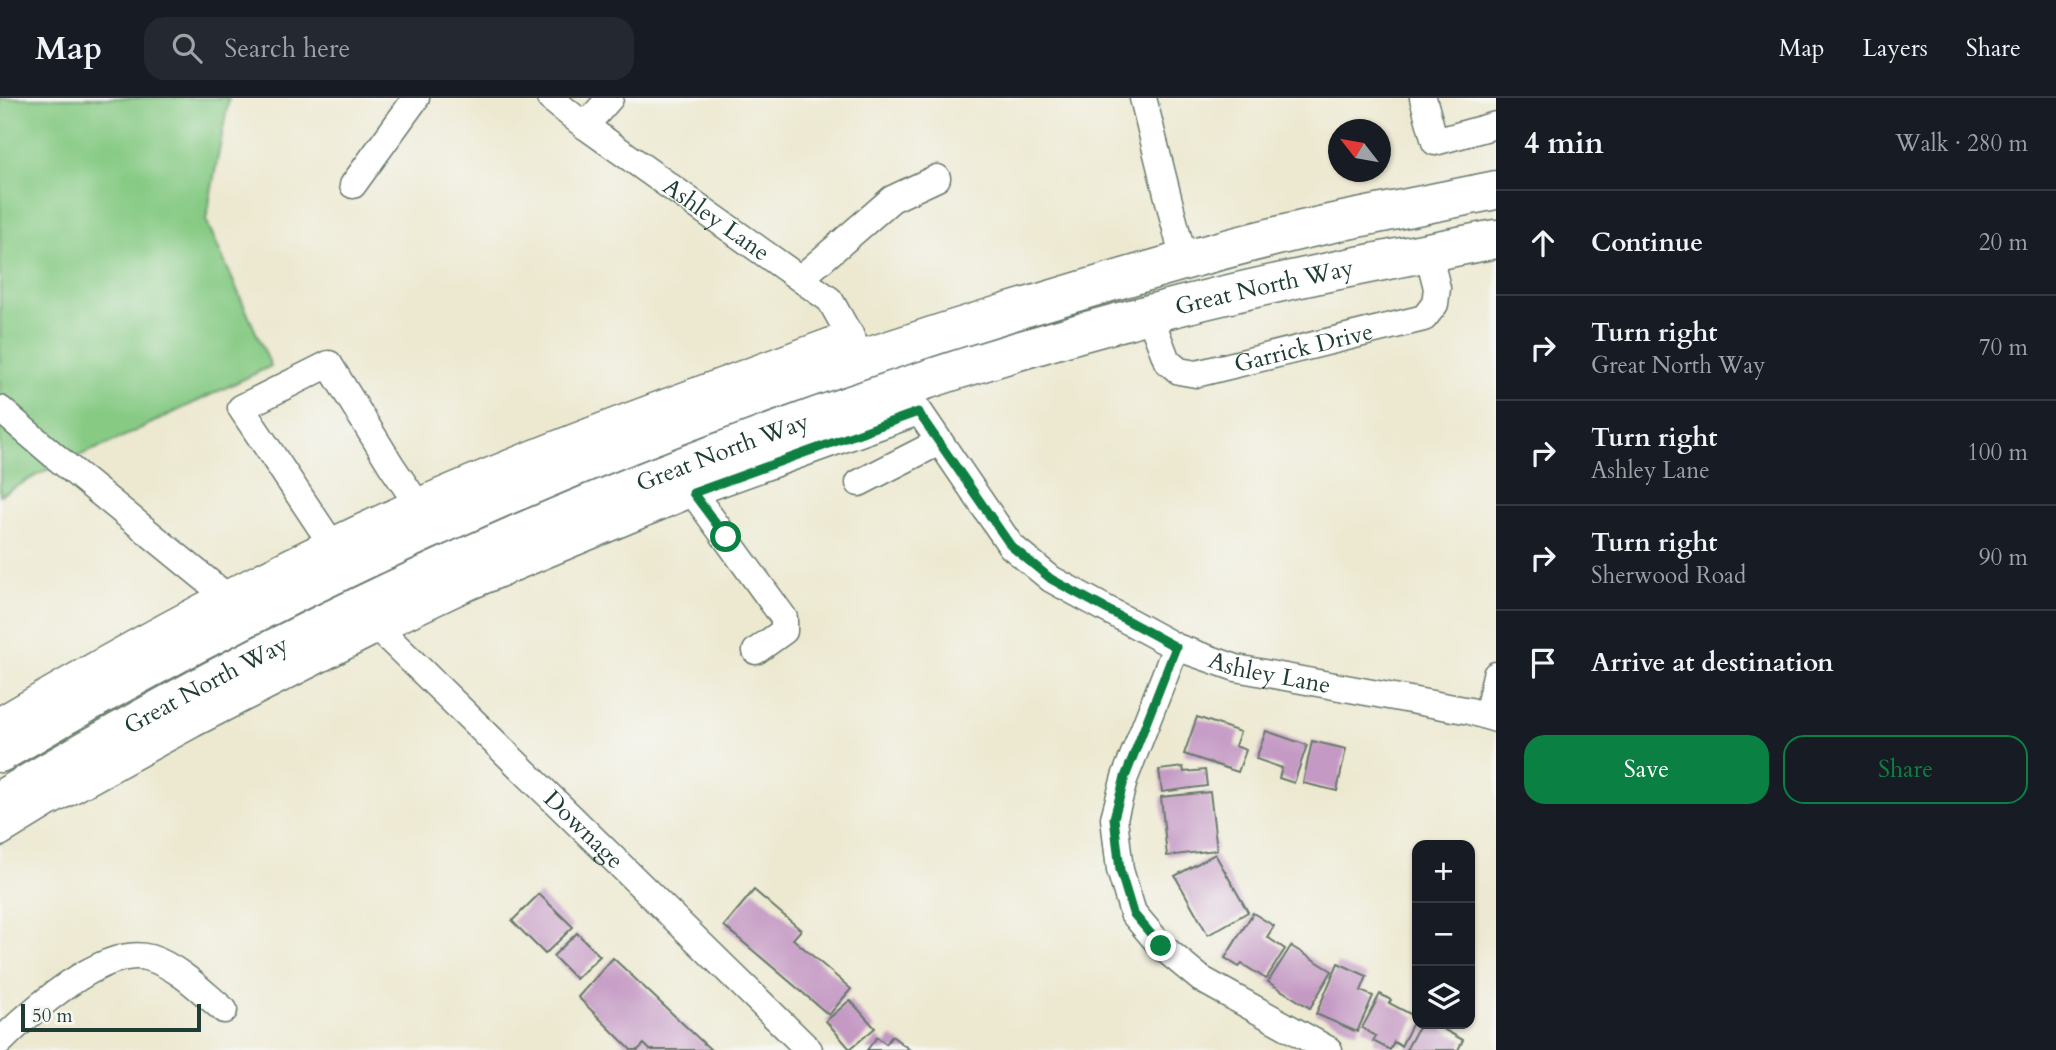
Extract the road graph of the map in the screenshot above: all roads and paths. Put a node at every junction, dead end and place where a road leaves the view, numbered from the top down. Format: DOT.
graph roads {
  1 [pos="416,98"];
  2 [pos="550,98"];
  3 [pos="610,98"];
  4 [pos="1143,98"];
  5 [pos="1423,98"];
  6 [pos="1496,125"];
  7 [pos="585,126"];
  8 [pos="937,178"];
  9 [pos="353,185"];
  10 [pos="1496,190"];
  11 [pos="1496,239"];
  12 [pos="1428,252"];
  13 [pos="1184,261"];
  14 [pos="801,278"];
  15 [pos="1149,314"];
  16 [pos="856,346"];
  17 [pos="911,400"];
  18 [pos="0,409"];
  19 [pos="939,442"];
  20 [pos="859,483"];
  21 [pos="693,493"];
  22 [pos="416,502"];
  23 [pos="331,542"];
  24 [pos="226,596"];
  25 [pos="370,617"];
  26 [pos="1176,647"];
  27 [pos="756,651"];
  28 [pos="1496,675"];
  29 [pos="1492,717"];
  30 [pos="0,720"];
  31 [pos="0,753"];
  32 [pos="0,800"];
  33 [pos="0,833"];
  34 [pos="224,1010"];
  35 [pos="0,1042"];
  36 [pos="808,1050"];
  37 [pos="1329,1050"];
  1 -- 9 [label="street"];
  2 -- 7 [label="street, Ashley Lane"];
  3 -- 7 [label="street"];
  4 -- 13 [label="street"];
  5 -- 6 [label="street"];
  7 -- 14 [label="street, Ashley Lane"];
  8 -- 14 [label="street"];
  10 -- 13 [label="highway, Great North Way"];
  11 -- 12 [label="highway, Great North Way"];
  12 -- 15 [label="highway, Great North Way"];
  12 -- 15 [label="street, Garrick Drive"];
  13 -- 16 [label="highway, Great North Way"];
  14 -- 16 [label="street, Ashley Lane"];
  15 -- 17 [label="highway, Great North Way"];
  16 -- 22 [label="street, Great North Way"];
  16 -- 31 [label="highway, Great North Way"];
  17 -- 19 [label="street, Ashley Lane"];
  17 -- 21 [label="street, Great North Way"];
  17 -- 25 [label="highway, Great North Way"];
  18 -- 24 [label="street"];
  19 -- 20 [label="street"];
  19 -- 26 [label="street, Ashley Lane"];
  21 -- 25 [label="street, Great North Way"];
  21 -- 27 [label="street"];
  22 -- 23 [label="street, Great North Way"];
  22 -- 23 [label="street"];
  23 -- 24 [label="street, Great North Way"];
  24 -- 30 [label="street, Great North Way"];
  25 -- 32 [label="highway, Great North Way"];
  25 -- 33 [label="street, Great North Way"];
  25 -- 36 [label="street, Downage"];
  26 -- 29 [label="street, Ashley Lane"];
  26 -- 37 [label="street"];
  28 -- 29 [label="street"];
  34 -- 35 [label="street"];
}
